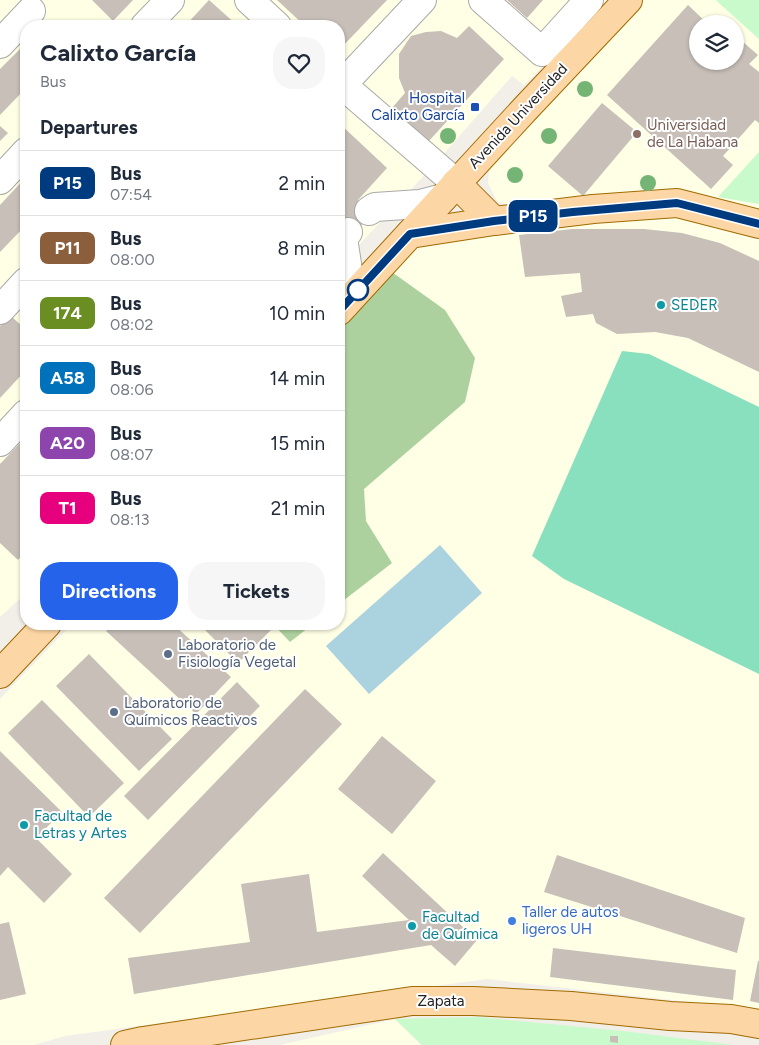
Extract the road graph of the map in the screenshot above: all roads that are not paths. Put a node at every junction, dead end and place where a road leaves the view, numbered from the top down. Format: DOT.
graph roads {
  1 [pos="170,0"];
  2 [pos="248,0"];
  3 [pos="422,0"];
  4 [pos="483,0"];
  5 [pos="589,0"];
  6 [pos="628,0"];
  7 [pos="151,20"];
  8 [pos="270,20"];
  9 [pos="20,24"];
  10 [pos="0,44"];
  11 [pos="345,80"];
  12 [pos="345,90"];
  13 [pos="20,158"];
  14 [pos="477,160"];
  15 [pos="0,180"];
  16 [pos="450,190"];
  17 [pos="369,210"];
  18 [pos="486,212"];
  19 [pos="759,224"];
  20 [pos="348,232"];
  21 [pos="410,234"];
  22 [pos="345,236"];
  23 [pos="345,254"];
  24 [pos="345,292"];
  25 [pos="345,305"];
  26 [pos="20,420"];
  27 [pos="0,442"];
  28 [pos="41,630"];
  29 [pos="0,674"];
  30 [pos="759,1024"];
  31 [pos="125,1045"];
  1 -- 7 [label="lane"];
  2 -- 8 [label="lane"];
  3 -- 11 [label="lane"];
  4 -- 5 [label="lane"];
  6 -- 14 [label="main road, Avenida Universidad"];
  9 -- 10 [label="lane"];
  12 -- 16 [label="lane"];
  13 -- 15 [label="lane"];
  14 -- 16 [label="main road, Avenida Universidad"];
  14 -- 18 [label="main road"];
  16 -- 17 [label="lane"];
  16 -- 18 [label="main road"];
  16 -- 21 [label="main road, Avenida Universidad"];
  18 -- 19 [label="main road"];
  18 -- 21 [label="main road"];
  20 -- 22 [label="lane"];
  21 -- 25 [label="main road, Avenida Universidad"];
  23 -- 24 [label="lane"];
  26 -- 27 [label="lane"];
  28 -- 29 [label="main road"];
  30 -- 31 [label="main road, Zapata"];
}
